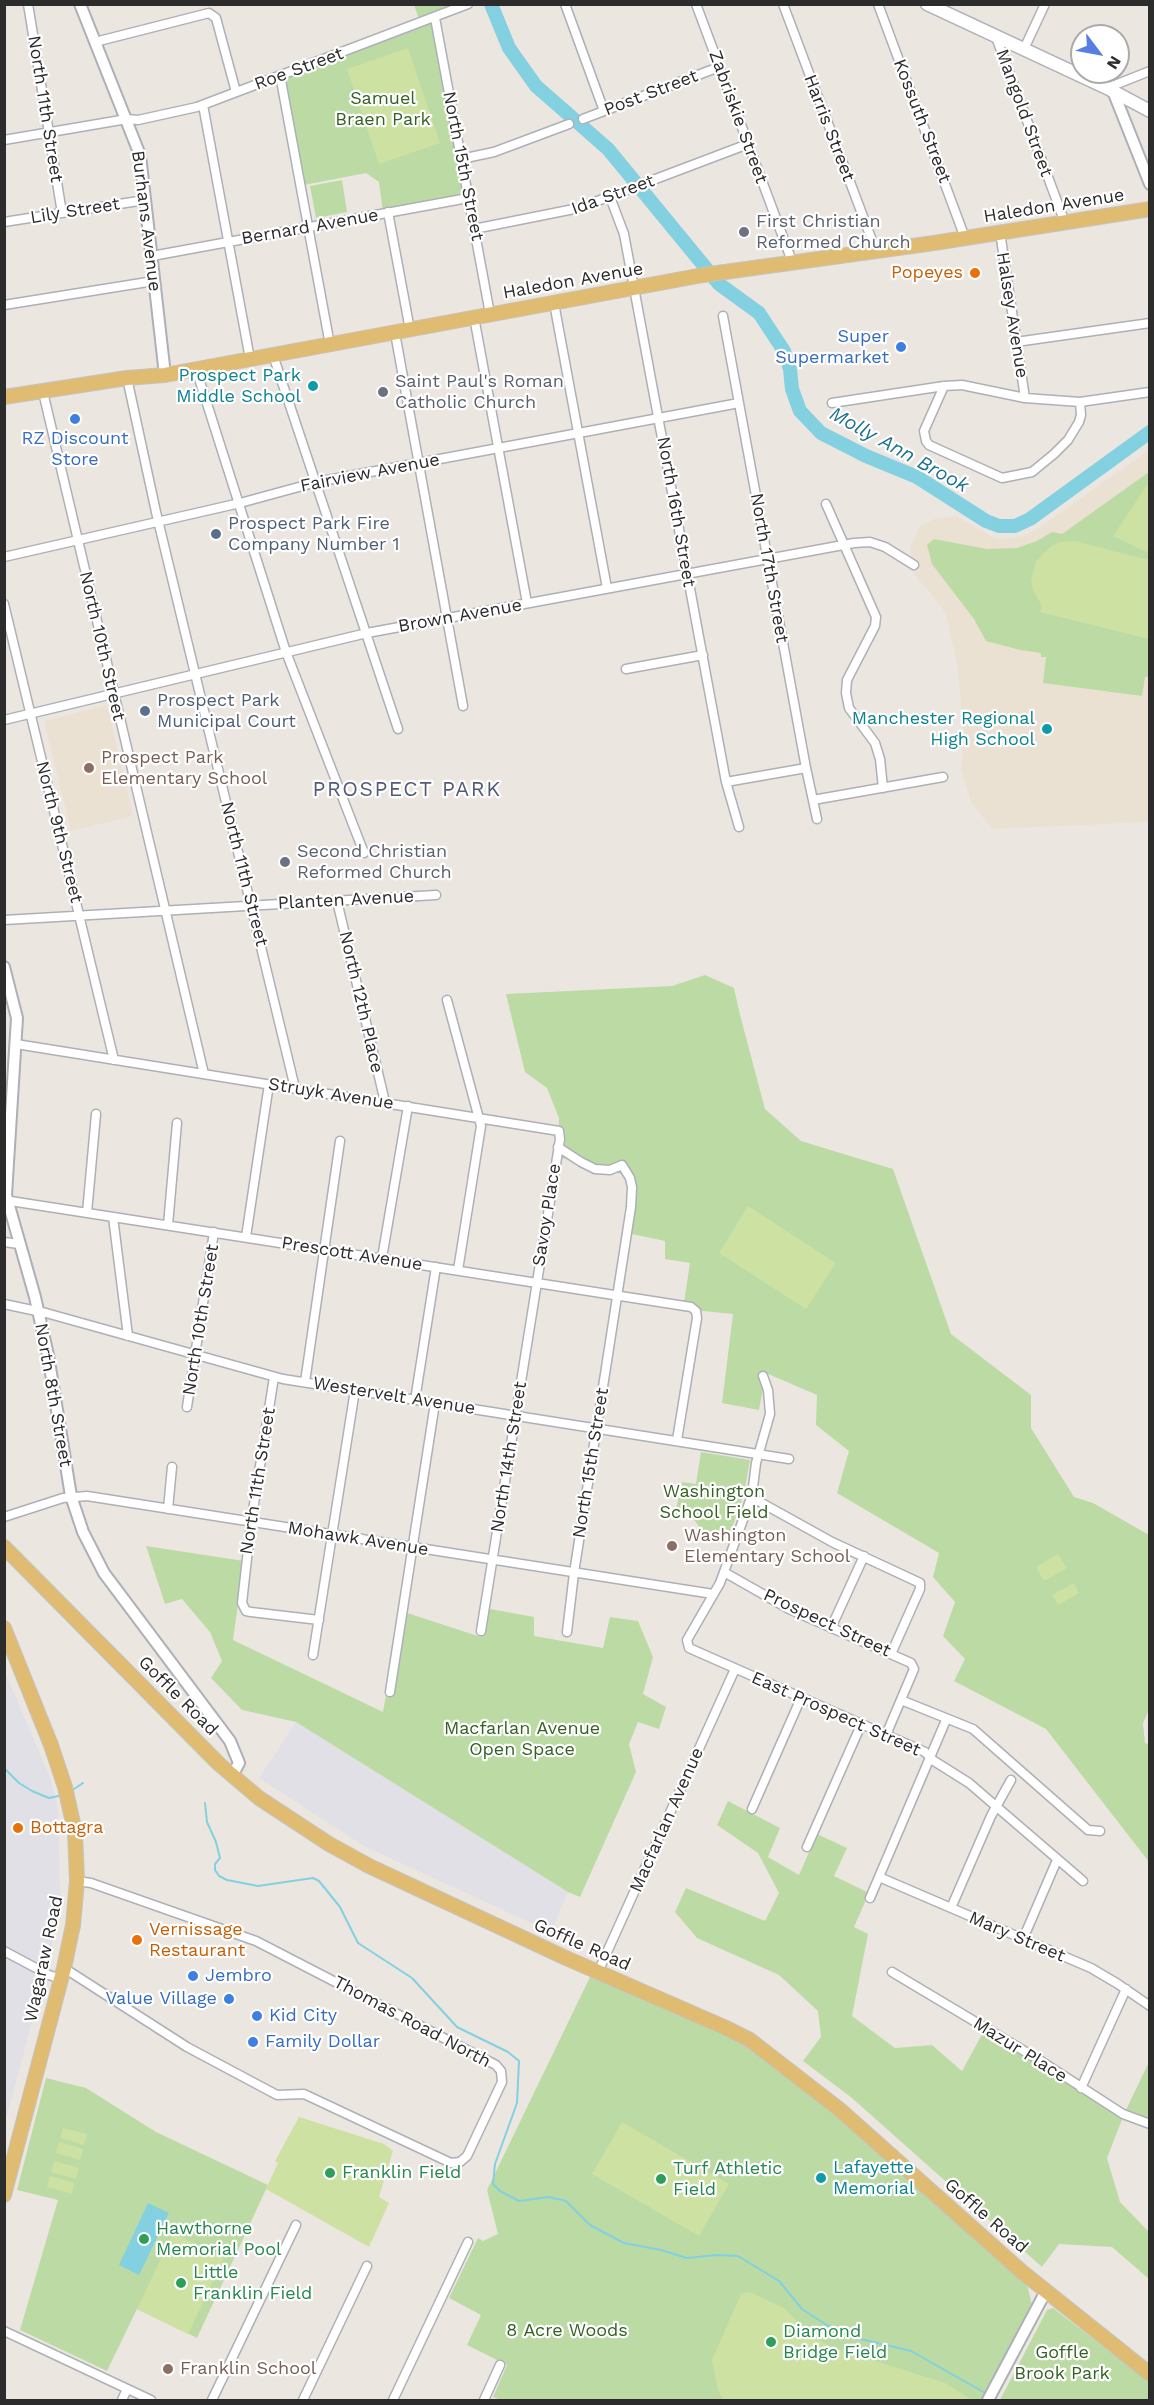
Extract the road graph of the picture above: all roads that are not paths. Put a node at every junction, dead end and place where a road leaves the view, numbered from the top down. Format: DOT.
graph roads {
  1 [pos="28,4"];
  2 [pos="80,4"];
  3 [pos="468,4"];
  4 [pos="565,4"];
  5 [pos="696,4"];
  6 [pos="783,4"];
  7 [pos="878,4"];
  8 [pos="927,4"];
  9 [pos="1045,4"];
  10 [pos="435,18"];
  11 [pos="996,37"];
  12 [pos="95,42"];
  13 [pos="1024,50"];
  14 [pos="719,67"];
  15 [pos="1149,71"];
  16 [pos="280,75"];
  17 [pos="1110,90"];
  18 [pos="236,92"];
  19 [pos="203,105"];
  20 [pos="604,111"];
  21 [pos="1149,111"];
  22 [pos="583,119"];
  23 [pos="127,120"];
  24 [pos="569,124"];
  25 [pos="49,133"];
  26 [pos="4,140"];
  27 [pos="748,144"];
  28 [pos="461,159"];
  29 [pos="1149,184"];
  30 [pos="610,197"];
  31 [pos="468,198"];
  32 [pos="145,200"];
  33 [pos="1149,209"];
  34 [pos="388,212"];
  35 [pos="62,213"];
  36 [pos="4,222"];
  37 [pos="1065,223"];
  38 [pos="308,227"];
  39 [pos="474,229"];
  40 [pos="1000,232"];
  41 [pos="965,238"];
  42 [pos="228,242"];
  43 [pos="876,251"];
  44 [pos="152,256"];
  45 [pos="793,264"];
  46 [pos="154,281"];
  47 [pos="635,288"];
  48 [pos="554,303"];
  49 [pos="4,305"];
  50 [pos="490,314"];
  51 [pos="723,316"];
  52 [pos="474,317"];
  53 [pos="1149,323"];
  54 [pos="410,330"];
  55 [pos="395,333"];
  56 [pos="1016,342"];
  57 [pos="330,345"];
  58 [pos="273,355"];
  59 [pos="250,359"];
  60 [pos="196,369"];
  61 [pos="165,375"];
  62 [pos="127,378"];
  63 [pos="944,386"];
  64 [pos="43,392"];
  65 [pos="1149,392"];
  66 [pos="4,397"];
  67 [pos="1025,398"];
  68 [pos="1080,402"];
  69 [pos="832,403"];
  70 [pos="740,404"];
  71 [pos="659,418"];
  72 [pos="578,434"];
  73 [pos="498,448"];
  74 [pos="418,463"];
  75 [pos="317,482"];
  76 [pos="240,503"];
  77 [pos="826,504"];
  78 [pos="159,520"];
  79 [pos="76,540"];
  80 [pos="844,544"];
  81 [pos="4,557"];
  82 [pos="768,559"];
  83 [pos="915,565"];
  84 [pos="687,574"];
  85 [pos="607,588"];
  86 [pos="527,603"];
  87 [pos="4,604"];
  88 [pos="446,618"];
  89 [pos="367,633"];
  90 [pos="286,652"];
  91 [pos="703,655"];
  92 [pos="626,669"];
  93 [pos="195,674"];
  94 [pos="113,693"];
  95 [pos="463,706"];
  96 [pos="31,714"];
  97 [pos="4,720"];
  98 [pos="398,729"];
  99 [pos="806,768"];
  100 [pos="943,777"];
  101 [pos="726,782"];
  102 [pos="883,788"];
  103 [pos="813,800"];
  104 [pos="817,819"];
  105 [pos="739,828"];
  106 [pos="363,854"];
  107 [pos="436,895"];
  108 [pos="337,901"];
  109 [pos="251,906"];
  110 [pos="166,910"];
  111 [pos="79,916"];
  112 [pos="4,920"];
  113 [pos="4,968"];
  114 [pos="447,1000"];
  115 [pos="16,1044"];
  116 [pos="114,1059"];
  117 [pos="204,1074"];
  118 [pos="268,1084"];
  119 [pos="295,1088"];
  120 [pos="385,1102"];
  121 [pos="408,1106"];
  122 [pos="96,1114"];
  123 [pos="478,1117"];
  124 [pos="177,1123"];
  125 [pos="340,1141"];
  126 [pos="558,1147"];
  127 [pos="622,1165"];
  128 [pos="6,1200"];
  129 [pos="87,1213"];
  130 [pos="113,1217"];
  131 [pos="168,1225"];
  132 [pos="214,1232"];
  133 [pos="246,1237"];
  134 [pos="4,1242"];
  135 [pos="19,1244"];
  136 [pos="324,1250"];
  137 [pos="382,1258"];
  138 [pos="436,1267"];
  139 [pos="458,1270"];
  140 [pos="537,1283"];
  141 [pos="617,1295"];
  142 [pos="4,1304"];
  143 [pos="38,1311"];
  144 [pos="128,1336"];
  145 [pos="195,1355"];
  146 [pos="763,1376"];
  147 [pos="274,1377"];
  148 [pos="305,1382"];
  149 [pos="355,1390"];
  150 [pos="415,1400"];
  151 [pos="435,1403"];
  152 [pos="188,1407"];
  153 [pos="516,1415"];
  154 [pos="597,1428"];
  155 [pos="677,1440"];
  156 [pos="758,1454"];
  157 [pos="789,1459"];
  158 [pos="172,1467"];
  159 [pos="71,1496"];
  160 [pos="751,1497"];
  161 [pos="168,1509"];
  162 [pos="4,1517"];
  163 [pos="251,1522"];
  164 [pos="332,1535"];
  165 [pos="4,1547"];
  166 [pos="412,1548"];
  167 [pos="864,1556"];
  168 [pos="493,1561"];
  169 [pos="724,1572"];
  170 [pos="574,1573"];
  171 [pos="713,1594"];
  172 [pos="318,1620"];
  173 [pos="4,1628"];
  174 [pos="831,1628"];
  175 [pos="482,1631"];
  176 [pos="567,1632"];
  177 [pos="891,1654"];
  178 [pos="313,1655"];
  179 [pos="735,1669"];
  180 [pos="390,1692"];
  181 [pos="801,1698"];
  182 [pos="901,1700"];
  183 [pos="946,1720"];
  184 [pos="861,1725"];
  185 [pos="886,1735"];
  186 [pos="930,1757"];
  187 [pos="232,1776"];
  188 [pos="1011,1780"];
  189 [pos="996,1807"];
  190 [pos="752,1809"];
  191 [pos="1100,1831"];
  192 [pos="807,1847"];
  193 [pos="1057,1860"];
  194 [pos="879,1877"];
  195 [pos="77,1881"];
  196 [pos="1083,1881"];
  197 [pos="870,1898"];
  198 [pos="951,1908"];
  199 [pos="1023,1940"];
  200 [pos="4,1951"];
  201 [pos="598,1972"];
  202 [pos="892,1972"];
  203 [pos="62,1973"];
  204 [pos="1126,1989"];
  205 [pos="1149,2006"];
  206 [pos="1081,2088"];
  207 [pos="1149,2124"];
  208 [pos="4,2195"];
  209 [pos="296,2225"];
  210 [pos="468,2242"];
  211 [pos="367,2266"];
  212 [pos="1046,2291"];
  213 [pos="4,2331"];
  214 [pos="500,2365"];
  215 [pos="1149,2374"];
  216 [pos="127,2389"];
  217 [pos="122,2400"];
  218 [pos="151,2400"];
  219 [pos="212,2400"];
  220 [pos="303,2400"];
  221 [pos="393,2400"];
  222 [pos="484,2400"];
  223 [pos="988,2400"];
  1 -- 25 [label="street, North 11th Street"];
  2 -- 12 [label="street, Burhans Avenue"];
  3 -- 10 [label="street, Roe Street"];
  4 -- 20 [label="street"];
  5 -- 14 [label="street, Zabriskie Street"];
  6 -- 43 [label="street, Harris Street"];
  7 -- 41 [label="street, Kossuth Street"];
  8 -- 11 [label="main road"];
  9 -- 13 [label="street"];
  10 -- 16 [label="street, Roe Street"];
  10 -- 28 [label="street, North 15th Street"];
  11 -- 13 [label="main road"];
  11 -- 37 [label="street, Mangold Street"];
  12 -- 18 [label="street"];
  12 -- 23 [label="street, Burhans Avenue"];
  13 -- 17 [label="main road"];
  14 -- 20 [label="street, Post Street"];
  14 -- 27 [label="street, Zabriskie Street"];
  15 -- 17 [label="street"];
  16 -- 18 [label="street, Roe Street"];
  16 -- 38 [label="street"];
  17 -- 21 [label="main road"];
  17 -- 29 [label="street"];
  18 -- 19 [label="street, Roe Street"];
  19 -- 23 [label="street, Roe Street"];
  19 -- 42 [label="street"];
  20 -- 22 [label="street, Post Street"];
  23 -- 25 [label="street, Roe Street"];
  23 -- 32 [label="street, Burhans Avenue"];
  24 -- 28 [label="street"];
  25 -- 26 [label="street, Roe Street"];
  25 -- 35 [label="street, North 11th Street"];
  27 -- 30 [label="street, Ida Street"];
  27 -- 45 [label="street, Zabriskie Street"];
  28 -- 31 [label="street, North 15th Street"];
  30 -- 39 [label="street, Ida Street"];
  30 -- 47 [label="street, North 16th Street"];
  31 -- 34 [label="street, Bernard Avenue"];
  31 -- 39 [label="street, North 15th Street"];
  32 -- 35 [label="street, Lily Street"];
  32 -- 44 [label="street, Burhans Avenue"];
  33 -- 37 [label="main road, Haledon Avenue"];
  34 -- 38 [label="street, Bernard Avenue"];
  34 -- 54 [label="street"];
  35 -- 36 [label="street, Lily Street"];
  37 -- 40 [label="main road, Haledon Avenue"];
  38 -- 42 [label="street, Bernard Avenue"];
  38 -- 57 [label="street"];
  39 -- 50 [label="street, North 15th Street"];
  40 -- 41 [label="main road, Haledon Avenue"];
  40 -- 56 [label="street, Halsey Avenue"];
  41 -- 43 [label="main road, Haledon Avenue"];
  42 -- 44 [label="street, Bernard Avenue"];
  42 -- 59 [label="street"];
  43 -- 45 [label="main road, Haledon Avenue"];
  44 -- 46 [label="street, Burhans Avenue"];
  45 -- 47 [label="main road, Haledon Avenue"];
  46 -- 49 [label="street"];
  46 -- 61 [label="street, Burhans Avenue"];
  47 -- 48 [label="main road, Haledon Avenue"];
  47 -- 71 [label="street, North 16th Street"];
  48 -- 50 [label="main road, Haledon Avenue"];
  48 -- 72 [label="street"];
  50 -- 52 [label="main road, Haledon Avenue"];
  51 -- 70 [label="street, North 17th Street"];
  52 -- 54 [label="main road, Haledon Avenue"];
  52 -- 73 [label="street"];
  53 -- 56 [label="street"];
  54 -- 55 [label="main road, Haledon Avenue"];
  55 -- 57 [label="main road, Haledon Avenue"];
  55 -- 74 [label="street"];
  56 -- 67 [label="street, Halsey Avenue"];
  57 -- 58 [label="main road, Haledon Avenue"];
  58 -- 59 [label="main road, Haledon Avenue"];
  58 -- 75 [label="street"];
  59 -- 60 [label="main road, Haledon Avenue"];
  60 -- 61 [label="main road, Haledon Avenue"];
  60 -- 76 [label="street"];
  61 -- 62 [label="main road, Haledon Avenue"];
  62 -- 64 [label="main road, Haledon Avenue"];
  62 -- 78 [label="street, North 11th Street"];
  63 -- 67 [label="street"];
  63 -- 68 [label="street"];
  63 -- 69 [label="street"];
  64 -- 66 [label="main road, Haledon Avenue"];
  64 -- 79 [label="street, North 10th Street"];
  65 -- 68 [label="street"];
  67 -- 68 [label="street"];
  70 -- 71 [label="street, Fairview Avenue"];
  70 -- 82 [label="street, North 17th Street"];
  71 -- 72 [label="street, Fairview Avenue"];
  71 -- 84 [label="street, North 16th Street"];
  72 -- 73 [label="street, Fairview Avenue"];
  72 -- 85 [label="street"];
  73 -- 74 [label="street, Fairview Avenue"];
  73 -- 86 [label="street"];
  74 -- 75 [label="street, Fairview Avenue"];
  74 -- 88 [label="street"];
  75 -- 76 [label="street, Fairview Avenue"];
  75 -- 89 [label="street"];
  76 -- 78 [label="street, Fairview Avenue"];
  76 -- 90 [label="street"];
  77 -- 80 [label="street"];
  78 -- 79 [label="street, Fairview Avenue"];
  78 -- 93 [label="street, North 11th Street"];
  79 -- 81 [label="street, Fairview Avenue"];
  79 -- 94 [label="street, North 10th Street"];
  80 -- 82 [label="street, Brown Avenue"];
  80 -- 83 [label="street, Brown Avenue"];
  80 -- 102 [label="street"];
  82 -- 84 [label="street, Brown Avenue"];
  82 -- 99 [label="street, North 17th Street"];
  84 -- 85 [label="street, Brown Avenue"];
  84 -- 91 [label="street, North 16th Street"];
  85 -- 86 [label="street, Brown Avenue"];
  86 -- 88 [label="street, Brown Avenue"];
  87 -- 96 [label="street, North 9th Street"];
  88 -- 89 [label="street, Brown Avenue"];
  88 -- 95 [label="street"];
  89 -- 90 [label="street, Brown Avenue"];
  89 -- 98 [label="street"];
  90 -- 93 [label="street, Brown Avenue"];
  90 -- 106 [label="street"];
  91 -- 92 [label="street"];
  91 -- 101 [label="street, North 16th Street"];
  93 -- 94 [label="street, Brown Avenue"];
  93 -- 109 [label="street, North 11th Street"];
  94 -- 96 [label="street, Brown Avenue"];
  94 -- 110 [label="street, North 10th Street"];
  96 -- 97 [label="street, Brown Avenue"];
  96 -- 111 [label="street, North 9th Street"];
  99 -- 101 [label="street"];
  99 -- 103 [label="street, North 17th Street"];
  100 -- 102 [label="street"];
  101 -- 105 [label="street, North 16th Street"];
  102 -- 103 [label="street"];
  103 -- 104 [label="street, North 17th Street"];
  107 -- 108 [label="street, Planten Avenue"];
  108 -- 109 [label="street, Planten Avenue"];
  108 -- 120 [label="street, North 12th Place"];
  109 -- 110 [label="street, Planten Avenue"];
  109 -- 119 [label="street, North 11th Street"];
  110 -- 111 [label="street, Planten Avenue"];
  110 -- 117 [label="street, North 10th Street"];
  111 -- 112 [label="street, Planten Avenue"];
  111 -- 116 [label="street, North 9th Street"];
  113 -- 115 [label="street, North 8th Street"];
  114 -- 123 [label="street"];
  115 -- 116 [label="street, Struyk Avenue"];
  115 -- 128 [label="street, North 8th Street"];
  116 -- 117 [label="street, Struyk Avenue"];
  117 -- 118 [label="street, Struyk Avenue"];
  118 -- 119 [label="street, Struyk Avenue"];
  118 -- 133 [label="street"];
  119 -- 120 [label="street, Struyk Avenue"];
  120 -- 121 [label="street, Struyk Avenue"];
  121 -- 123 [label="street, Struyk Avenue"];
  121 -- 137 [label="street"];
  122 -- 129 [label="street"];
  123 -- 126 [label="street, Struyk Avenue"];
  123 -- 139 [label="street"];
  124 -- 131 [label="street"];
  125 -- 136 [label="street"];
  126 -- 127 [label="street, Struyk Avenue"];
  126 -- 140 [label="street, Savoy Place"];
  127 -- 141 [label="street, North 15th Street"];
  128 -- 129 [label="street, Prescott Avenue"];
  128 -- 135 [label="street, North 8th Street"];
  129 -- 130 [label="street, Prescott Avenue"];
  130 -- 131 [label="street, Prescott Avenue"];
  130 -- 144 [label="street"];
  131 -- 132 [label="street, Prescott Avenue"];
  132 -- 133 [label="street, Prescott Avenue"];
  132 -- 145 [label="street, North 10th Street"];
  133 -- 136 [label="street, Prescott Avenue"];
  134 -- 135 [label="street"];
  135 -- 143 [label="street, North 8th Street"];
  136 -- 137 [label="street, Prescott Avenue"];
  136 -- 148 [label="street"];
  137 -- 138 [label="street, Prescott Avenue"];
  138 -- 139 [label="street, Prescott Avenue"];
  138 -- 150 [label="street"];
  139 -- 140 [label="street, Prescott Avenue"];
  140 -- 141 [label="street, Prescott Avenue"];
  140 -- 153 [label="street, North 14th Street"];
  141 -- 154 [label="street, North 15th Street"];
  141 -- 155 [label="street, Prescott Avenue"];
  142 -- 143 [label="street, Westervelt Avenue"];
  143 -- 144 [label="street, Westervelt Avenue"];
  143 -- 159 [label="street, North 8th Street"];
  144 -- 145 [label="street, Westervelt Avenue"];
  145 -- 147 [label="street, Westervelt Avenue"];
  145 -- 152 [label="street, North 10th Street"];
  146 -- 156 [label="street"];
  147 -- 148 [label="street, Westervelt Avenue"];
  147 -- 163 [label="street, North 11th Street"];
  148 -- 149 [label="street, Westervelt Avenue"];
  149 -- 150 [label="street, Westervelt Avenue"];
  149 -- 164 [label="street"];
  150 -- 151 [label="street, Westervelt Avenue"];
  151 -- 153 [label="street, Westervelt Avenue"];
  151 -- 166 [label="street"];
  153 -- 154 [label="street, Westervelt Avenue"];
  153 -- 168 [label="street, North 14th Street"];
  154 -- 155 [label="street, Westervelt Avenue"];
  154 -- 170 [label="street, North 15th Street"];
  155 -- 156 [label="street, Westervelt Avenue"];
  156 -- 157 [label="street, Westervelt Avenue"];
  156 -- 160 [label="street"];
  158 -- 161 [label="street"];
  159 -- 161 [label="street, Mohawk Avenue"];
  159 -- 162 [label="street, Mohawk Avenue"];
  159 -- 187 [label="street, North 8th Street"];
  160 -- 167 [label="street"];
  160 -- 169 [label="street"];
  161 -- 163 [label="street, Mohawk Avenue"];
  163 -- 164 [label="street, Mohawk Avenue"];
  163 -- 172 [label="street, North 11th Street"];
  164 -- 166 [label="street, Mohawk Avenue"];
  164 -- 172 [label="street"];
  165 -- 187 [label="main road, Goffle Road"];
  166 -- 168 [label="street, Mohawk Avenue"];
  166 -- 180 [label="street"];
  167 -- 174 [label="street"];
  167 -- 177 [label="street"];
  168 -- 170 [label="street, Mohawk Avenue"];
  168 -- 175 [label="street, North 14th Street"];
  169 -- 171 [label="street"];
  169 -- 174 [label="street, Prospect Street"];
  170 -- 171 [label="street, Mohawk Avenue"];
  170 -- 176 [label="street, North 15th Street"];
  171 -- 179 [label="street, East Prospect Street"];
  172 -- 178 [label="street"];
  173 -- 195 [label="main road, Wagaraw Road"];
  174 -- 177 [label="street, Prospect Street"];
  177 -- 182 [label="street, Prospect Street"];
  179 -- 181 [label="street, East Prospect Street"];
  179 -- 201 [label="street, Macfarlan Avenue"];
  181 -- 184 [label="street, East Prospect Street"];
  181 -- 190 [label="street"];
  182 -- 183 [label="street"];
  182 -- 185 [label="street"];
  183 -- 186 [label="street"];
  183 -- 191 [label="street"];
  184 -- 185 [label="street, East Prospect Street"];
  184 -- 192 [label="street"];
  185 -- 186 [label="street, East Prospect Street"];
  186 -- 189 [label="street, East Prospect Street"];
  186 -- 194 [label="street"];
  187 -- 201 [label="main road, Goffle Road"];
  188 -- 189 [label="street"];
  189 -- 193 [label="street, East Prospect Street"];
  189 -- 198 [label="street"];
  193 -- 196 [label="street, East Prospect Street"];
  193 -- 199 [label="street"];
  194 -- 197 [label="street"];
  194 -- 198 [label="street, Mary Street"];
  195 -- 203 [label="main road, Wagaraw Road"];
  195 -- 203 [label="street, Thomas Road North"];
  198 -- 199 [label="street, Mary Street"];
  199 -- 204 [label="street, Mary Street"];
  200 -- 203 [label="street, Thomas Road North"];
  201 -- 212 [label="main road, Goffle Road"];
  202 -- 206 [label="street, Mazur Place"];
  203 -- 208 [label="main road, Wagaraw Road"];
  204 -- 205 [label="street, Mary Street"];
  204 -- 206 [label="street"];
  206 -- 207 [label="street, Mazur Place"];
  209 -- 219 [label="street"];
  210 -- 221 [label="street"];
  211 -- 220 [label="street"];
  212 -- 215 [label="main road, Goffle Road"];
  212 -- 223 [label="street"];
  213 -- 216 [label="street"];
  214 -- 222 [label="street"];
  216 -- 217 [label="street"];
  216 -- 218 [label="street"];
}
